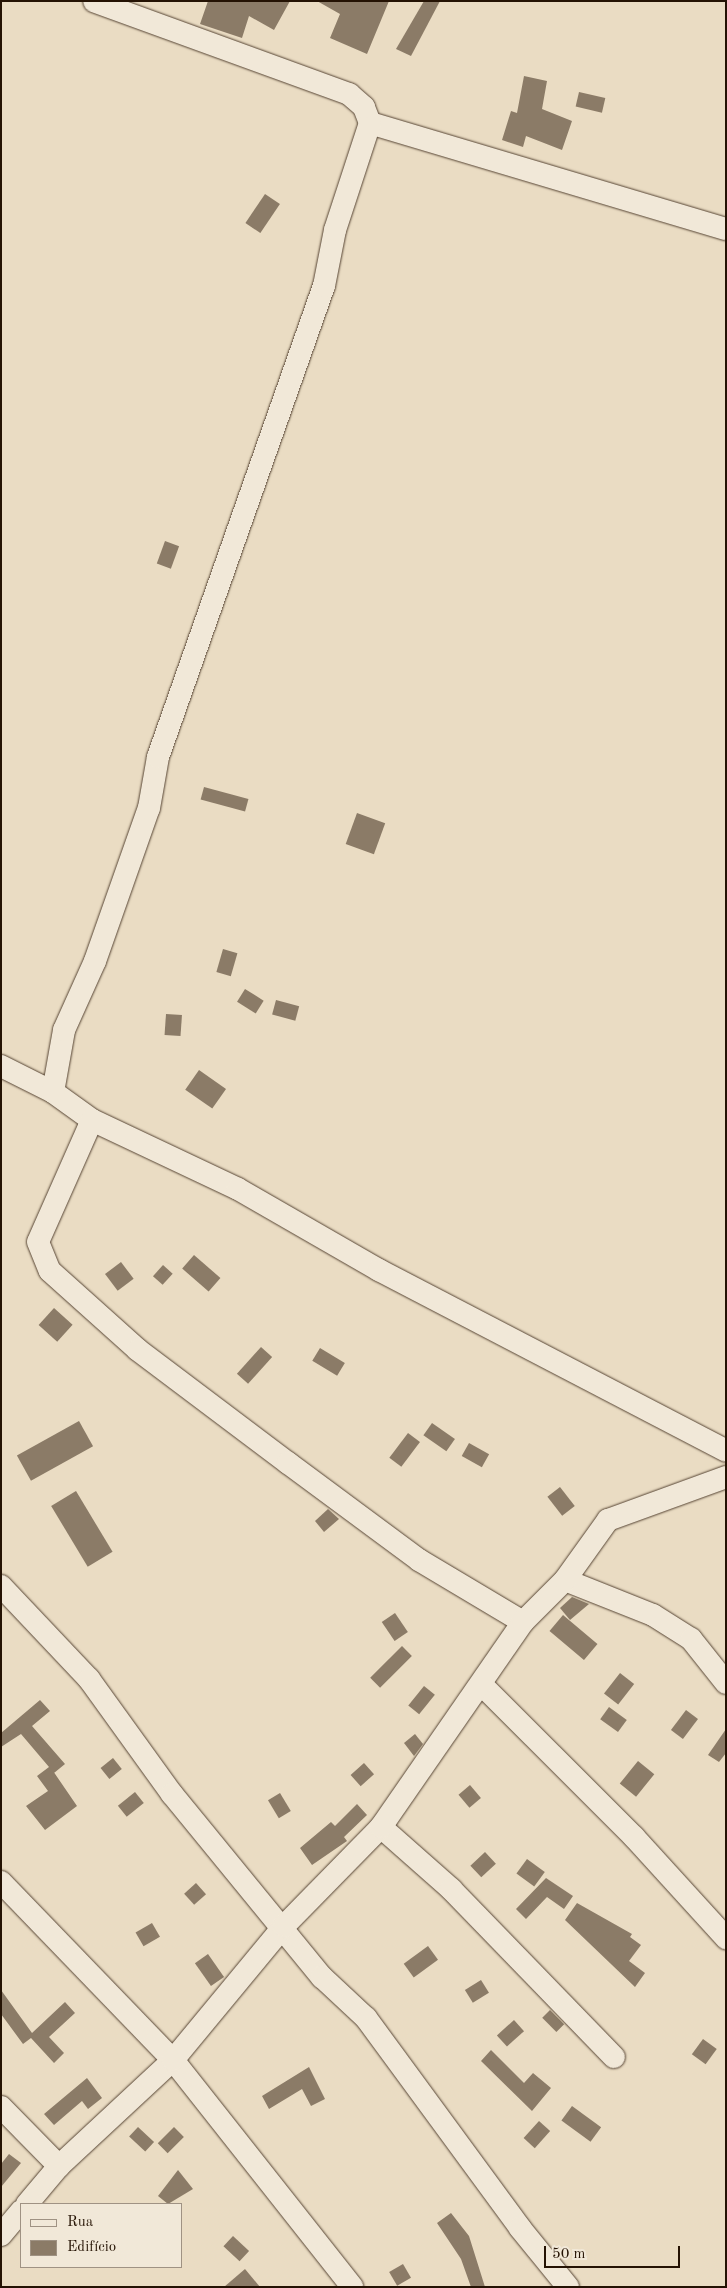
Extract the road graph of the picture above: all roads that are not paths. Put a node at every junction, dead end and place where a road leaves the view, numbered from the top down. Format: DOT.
graph roads {
  1 [pos="94,1"];
  2 [pos="370,123"];
  3 [pos="726,229"];
  4 [pos="1,1066"];
  5 [pos="53,1092"];
  6 [pos="92,1120"];
  7 [pos="726,1451"];
  8 [pos="726,1477"];
  9 [pos="565,1580"];
  10 [pos="1,1586"];
  11 [pos="523,1622"];
  12 [pos="726,1683"];
  13 [pos="482,1685"];
  14 [pos="381,1827"];
  15 [pos="1,1882"];
  16 [pos="284,1926"];
  17 [pos="726,1938"];
  18 [pos="614,2057"];
  19 [pos="173,2060"];
  20 [pos="1,2106"];
  21 [pos="59,2166"];
  22 [pos="28,2203"];
  23 [pos="20,2212"];
  24 [pos="1,2235"];
  25 [pos="352,2287"];
  26 [pos="568,2287"];
  1 -- 2 [label="street"];
  2 -- 3 [label="street"];
  2 -- 5 [label="street"];
  4 -- 5 [label="street"];
  5 -- 6 [label="street"];
  6 -- 7 [label="street"];
  6 -- 11 [label="street"];
  8 -- 9 [label="street"];
  9 -- 11 [label="street"];
  9 -- 12 [label="street"];
  10 -- 16 [label="street"];
  11 -- 13 [label="street"];
  13 -- 14 [label="street"];
  13 -- 17 [label="street"];
  14 -- 16 [label="street"];
  14 -- 18 [label="street"];
  15 -- 19 [label="street"];
  16 -- 19 [label="street"];
  16 -- 26 [label="street"];
  19 -- 21 [label="street"];
  19 -- 25 [label="street"];
  20 -- 21 [label="street"];
  21 -- 22 [label="street"];
  23 -- 24 [label="street"];
}
